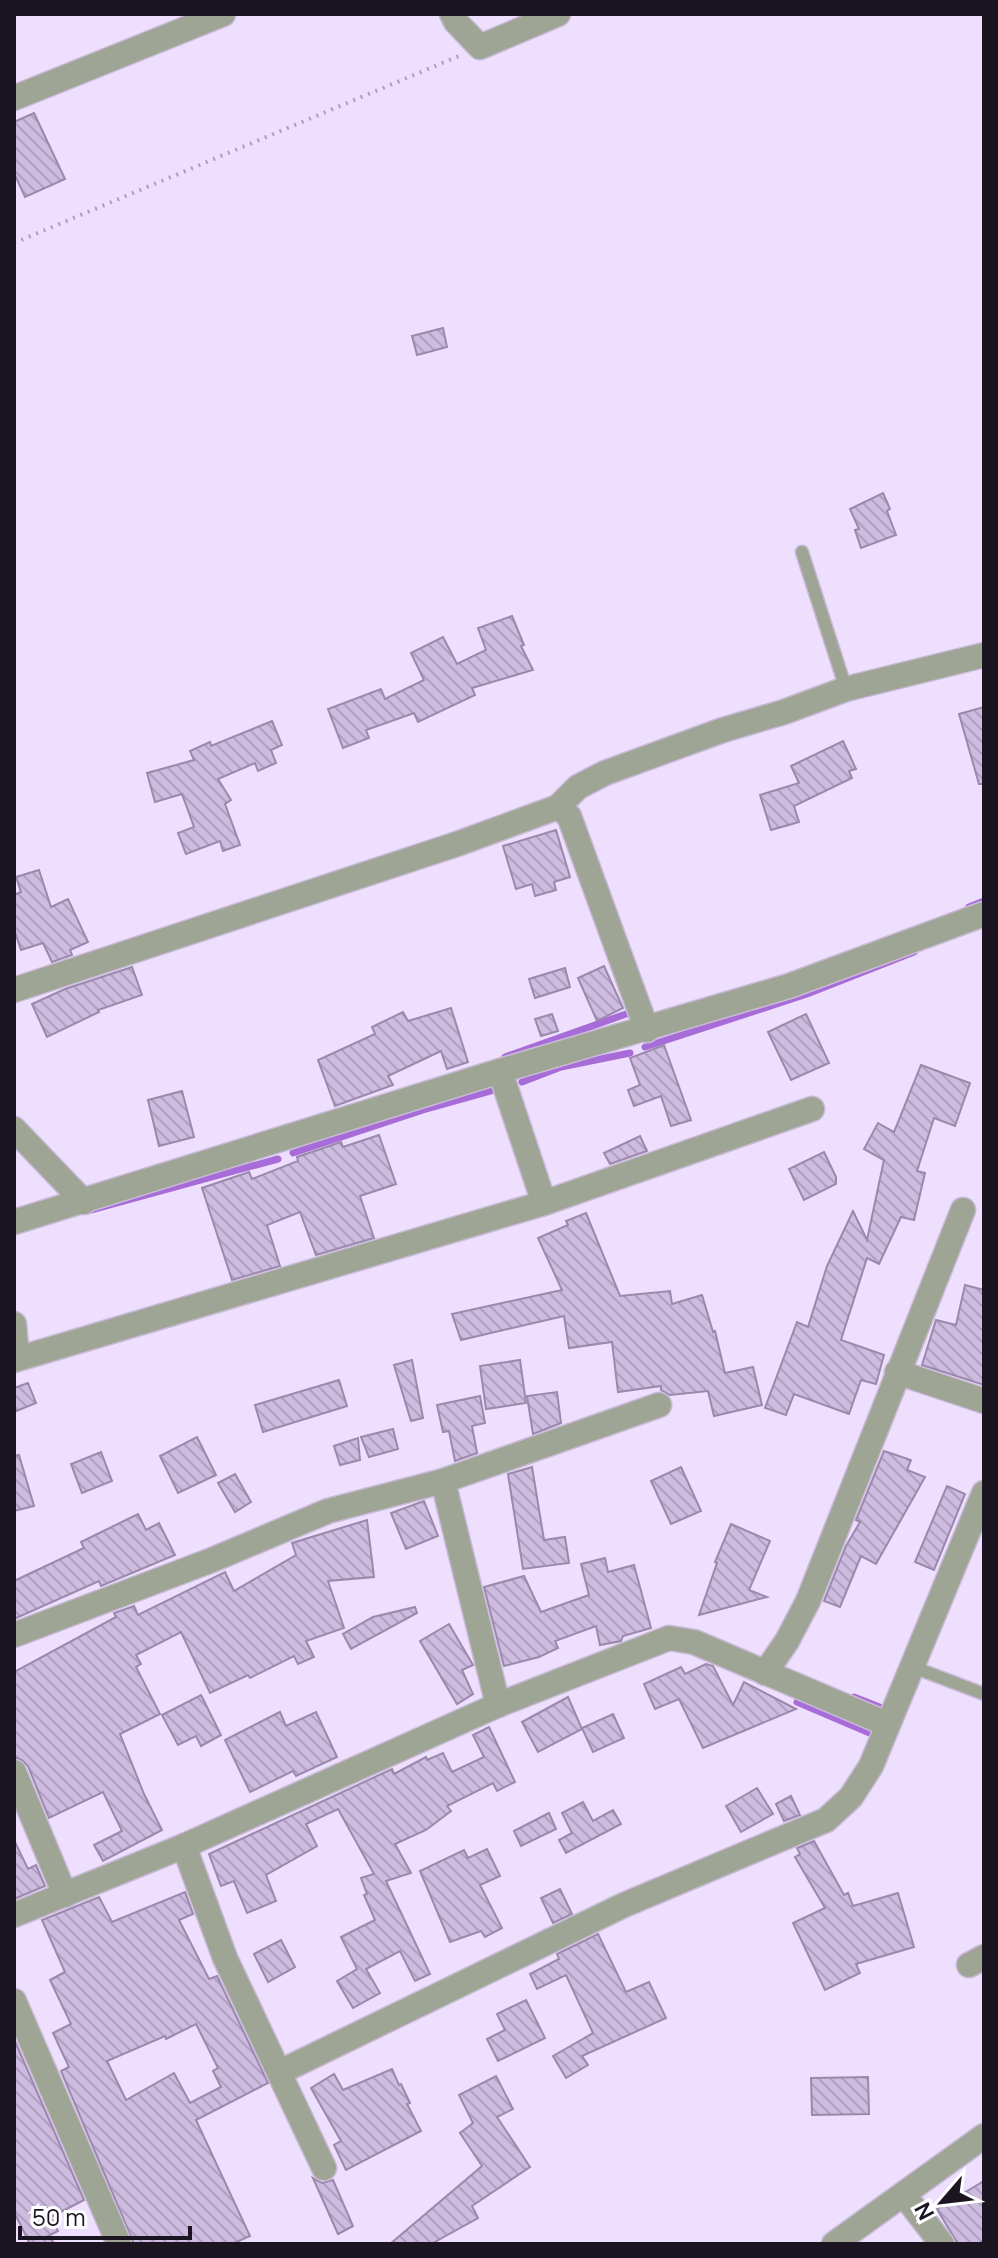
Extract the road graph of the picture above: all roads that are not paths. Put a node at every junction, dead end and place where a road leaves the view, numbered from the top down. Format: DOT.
graph roads {
  1 [pos="223,14"];
  2 [pos="452,14"];
  3 [pos="558,14"];
  4 [pos="14,98"];
  5 [pos="802,552"];
  6 [pos="984,655"];
  7 [pos="846,689"];
  8 [pos="558,807"];
  9 [pos="984,914"];
  10 [pos="14,990"];
  11 [pos="647,1030"];
  12 [pos="500,1071"];
  13 [pos="812,1109"];
  14 [pos="14,1129"];
  15 [pos="84,1202"];
  16 [pos="544,1203"];
  17 [pos="963,1210"];
  18 [pos="14,1222"];
  19 [pos="14,1324"];
  20 [pos="16,1359"];
  21 [pos="897,1372"];
  22 [pos="984,1401"];
  23 [pos="659,1405"];
  24 [pos="443,1481"];
  25 [pos="984,1493"];
  26 [pos="14,1635"];
  27 [pos="913,1667"];
  28 [pos="765,1673"];
  29 [pos="984,1694"];
  30 [pos="498,1705"];
  31 [pos="887,1724"];
  32 [pos="14,1772"];
  33 [pos="184,1846"];
  34 [pos="65,1895"];
  35 [pos="14,1915"];
  36 [pos="14,2001"];
  37 [pos="280,2072"];
  38 [pos="984,2136"];
  39 [pos="324,2168"];
  40 [pos="904,2195"];
  41 [pos="119,2244"];
  42 [pos="834,2244"];
  43 [pos="942,2244"];
  1 -- 4 [label="street"];
  2 -- 3 [label="street"];
  5 -- 7 [label="lane"];
  6 -- 7 [label="street"];
  7 -- 8 [label="street"];
  8 -- 10 [label="street"];
  8 -- 11 [label="street"];
  9 -- 11 [label="street"];
  11 -- 12 [label="street"];
  12 -- 15 [label="street"];
  12 -- 16 [label="street"];
  13 -- 16 [label="street"];
  14 -- 15 [label="street"];
  15 -- 18 [label="street"];
  16 -- 20 [label="street"];
  17 -- 21 [label="street"];
  19 -- 20 [label="street"];
  21 -- 22 [label="street"];
  21 -- 28 [label="street"];
  23 -- 24 [label="street"];
  24 -- 26 [label="street"];
  24 -- 30 [label="street"];
  25 -- 27 [label="street"];
  27 -- 29 [label="lane"];
  27 -- 31 [label="street"];
  28 -- 30 [label="street"];
  28 -- 31 [label="street"];
  30 -- 33 [label="street"];
  31 -- 37 [label="street"];
  32 -- 34 [label="street"];
  33 -- 34 [label="street"];
  33 -- 37 [label="street"];
  34 -- 35 [label="street"];
  36 -- 41 [label="street"];
  37 -- 39 [label="street"];
  38 -- 40 [label="street"];
  40 -- 42 [label="street"];
  40 -- 43 [label="street"];
}
